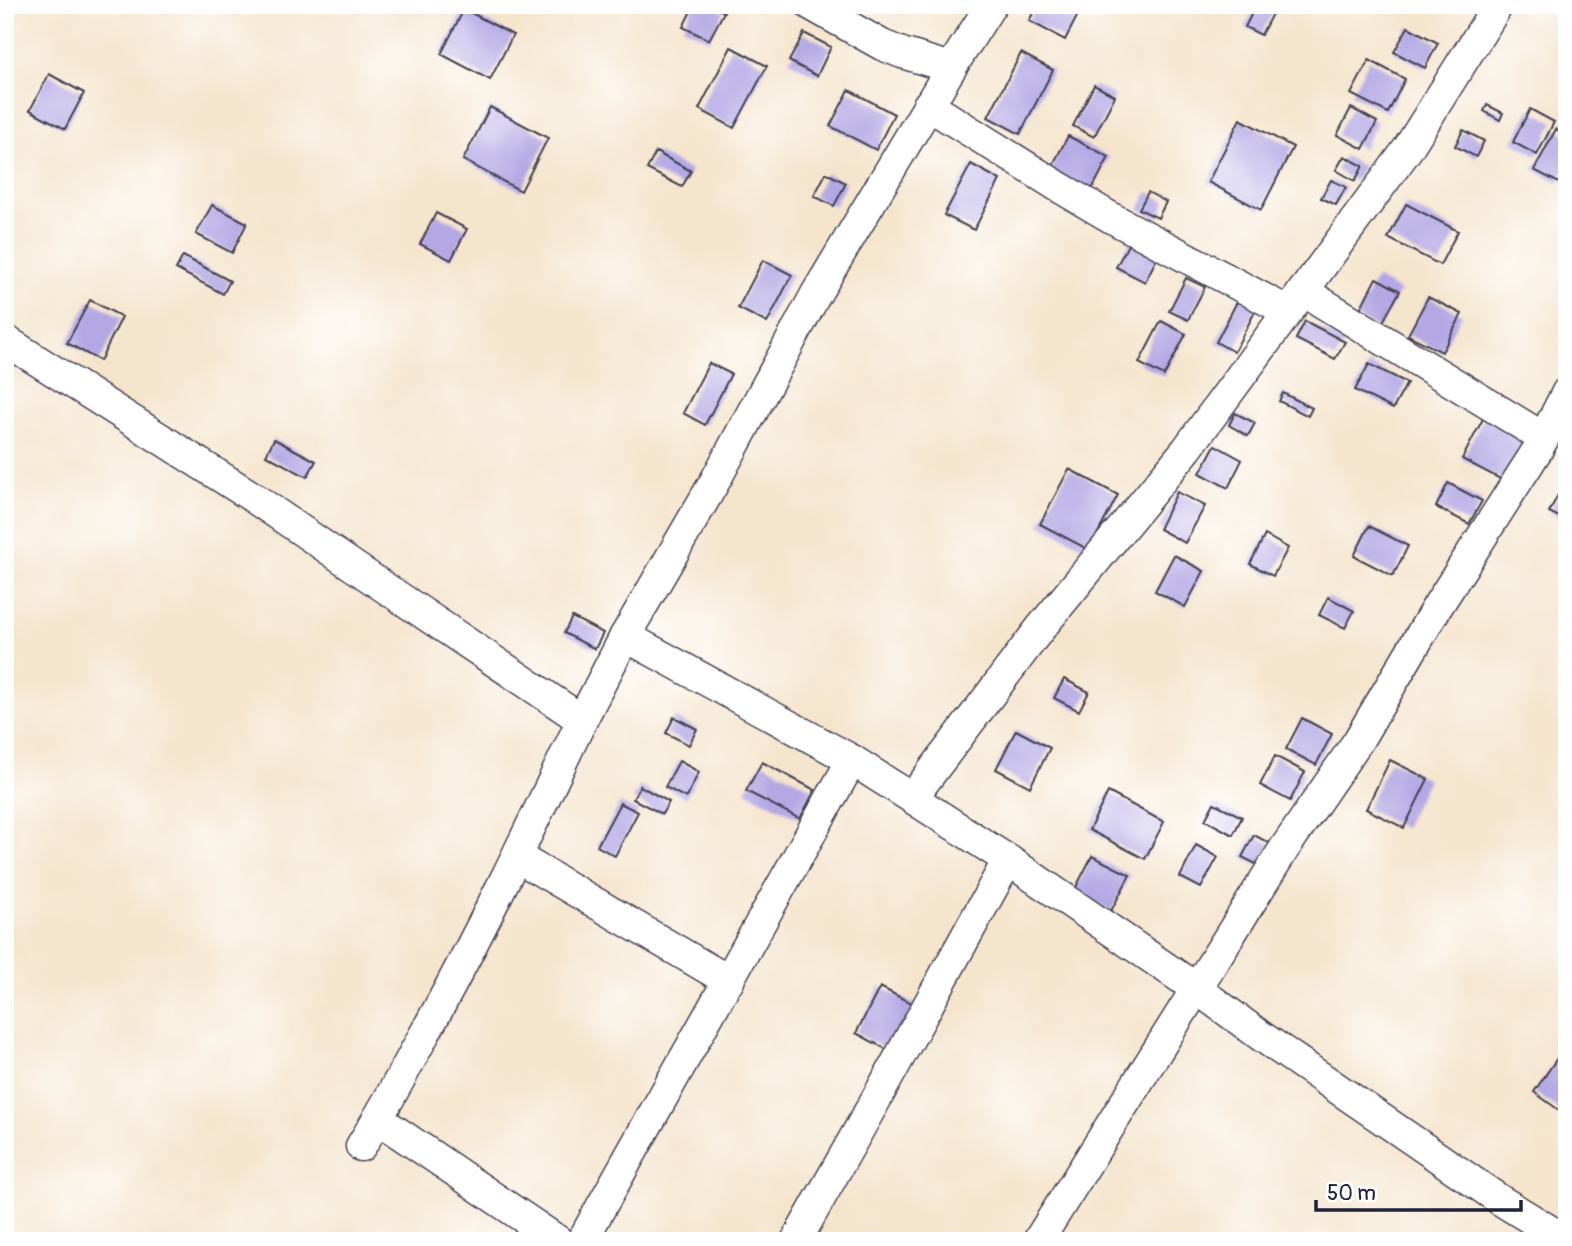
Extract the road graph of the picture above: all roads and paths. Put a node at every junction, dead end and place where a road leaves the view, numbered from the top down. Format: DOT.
graph roads {
  1 [pos="811,5"];
  2 [pos="991,5"];
  3 [pos="1498,5"];
  4 [pos="951,68"];
  5 [pos="929,105"];
  6 [pos="1295,301"];
  7 [pos="5,340"];
  8 [pos="1567,392"];
  9 [pos="1544,438"];
  10 [pos="625,636"];
  11 [pos="582,720"];
  12 [pos="852,760"];
  13 [pos="912,798"];
  14 [pos="517,857"];
  15 [pos="1008,860"];
  16 [pos="729,981"];
  17 [pos="1197,989"];
  18 [pos="378,1119"];
  19 [pos="361,1146"];
  20 [pos="558,1241"];
  21 [pos="582,1241"];
  22 [pos="796,1241"];
  23 [pos="1038,1241"];
  24 [pos="1567,1241"];
  1 -- 4 [label="street"];
  2 -- 4 [label="street"];
  3 -- 6 [label="street"];
  4 -- 5 [label="street"];
  5 -- 6 [label="street"];
  5 -- 10 [label="street"];
  6 -- 9 [label="street"];
  6 -- 13 [label="street"];
  7 -- 11 [label="street"];
  8 -- 9 [label="street"];
  9 -- 17 [label="street"];
  10 -- 11 [label="street"];
  10 -- 12 [label="street"];
  11 -- 14 [label="street"];
  12 -- 13 [label="street"];
  12 -- 16 [label="street"];
  13 -- 15 [label="street"];
  14 -- 16 [label="street"];
  14 -- 18 [label="street"];
  15 -- 17 [label="street"];
  15 -- 22 [label="street"];
  16 -- 21 [label="street"];
  17 -- 23 [label="street"];
  17 -- 24 [label="street"];
  18 -- 19 [label="street"];
  18 -- 20 [label="street"];
}
